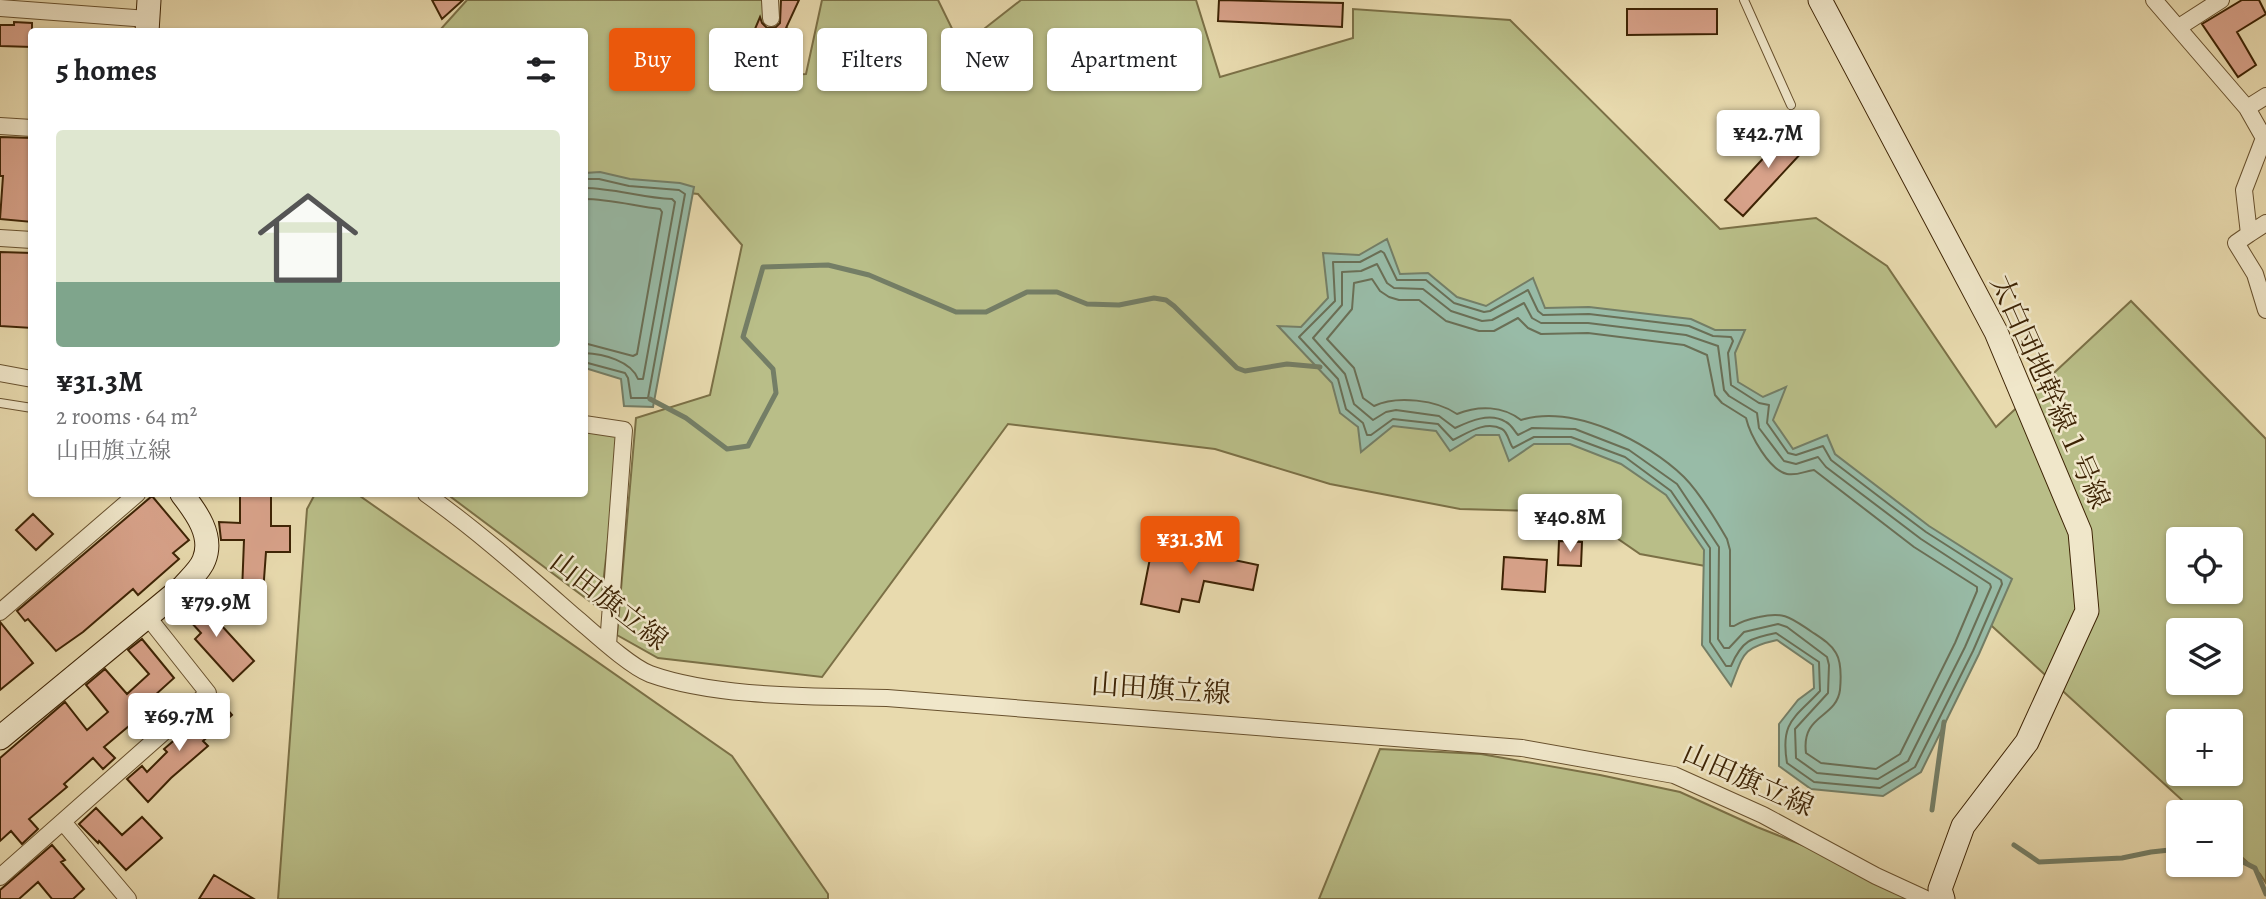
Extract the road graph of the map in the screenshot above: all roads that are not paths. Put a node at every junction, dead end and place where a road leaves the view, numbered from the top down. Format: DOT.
graph roads {
  1 [pos="770,0"];
  2 [pos="1744,0"];
  3 [pos="1820,0"];
  4 [pos="2154,0"];
  5 [pos="2221,0"];
  6 [pos="0,8"];
  7 [pos="148,17"];
  8 [pos="771,18"];
  9 [pos="2179,27"];
  10 [pos="2266,96"];
  11 [pos="1791,105"];
  12 [pos="2247,108"];
  13 [pos="0,126"];
  14 [pos="28,128"];
  15 [pos="2266,223"];
  16 [pos="2249,234"];
  17 [pos="0,238"];
  18 [pos="28,240"];
  19 [pos="2266,310"];
  20 [pos="0,373"];
  21 [pos="28,378"];
  22 [pos="0,403"];
  23 [pos="28,407"];
  24 [pos="588,426"];
  25 [pos="134,497"];
  26 [pos="183,497"];
  27 [pos="430,497"];
  28 [pos="0,612"];
  29 [pos="147,616"];
  30 [pos="608,645"];
  31 [pos="0,738"];
  32 [pos="63,822"];
  33 [pos="0,877"];
  34 [pos="1936,896"];
  35 [pos="128,899"];
  1 -- 8 [label="street"];
  2 -- 11 [label="lane"];
  3 -- 34 [label="street, 太白団地幹線１号線"];
  4 -- 9 [label="street"];
  5 -- 9 [label="street"];
  6 -- 7 [label="street"];
  9 -- 12 [label="street"];
  10 -- 12 [label="street"];
  12 -- 16 [label="street"];
  13 -- 14 [label="street"];
  15 -- 16 [label="street"];
  16 -- 19 [label="street"];
  17 -- 18 [label="street"];
  20 -- 21 [label="street"];
  22 -- 23 [label="lane"];
  24 -- 30 [label="street"];
  25 -- 28 [label="street"];
  26 -- 29 [label="street"];
  27 -- 30 [label="street, 山田旗立線"];
  29 -- 31 [label="street"];
  29 -- 32 [label="street"];
  30 -- 34 [label="street, 山田旗立線"];
  32 -- 33 [label="street"];
  32 -- 35 [label="street"];
}
